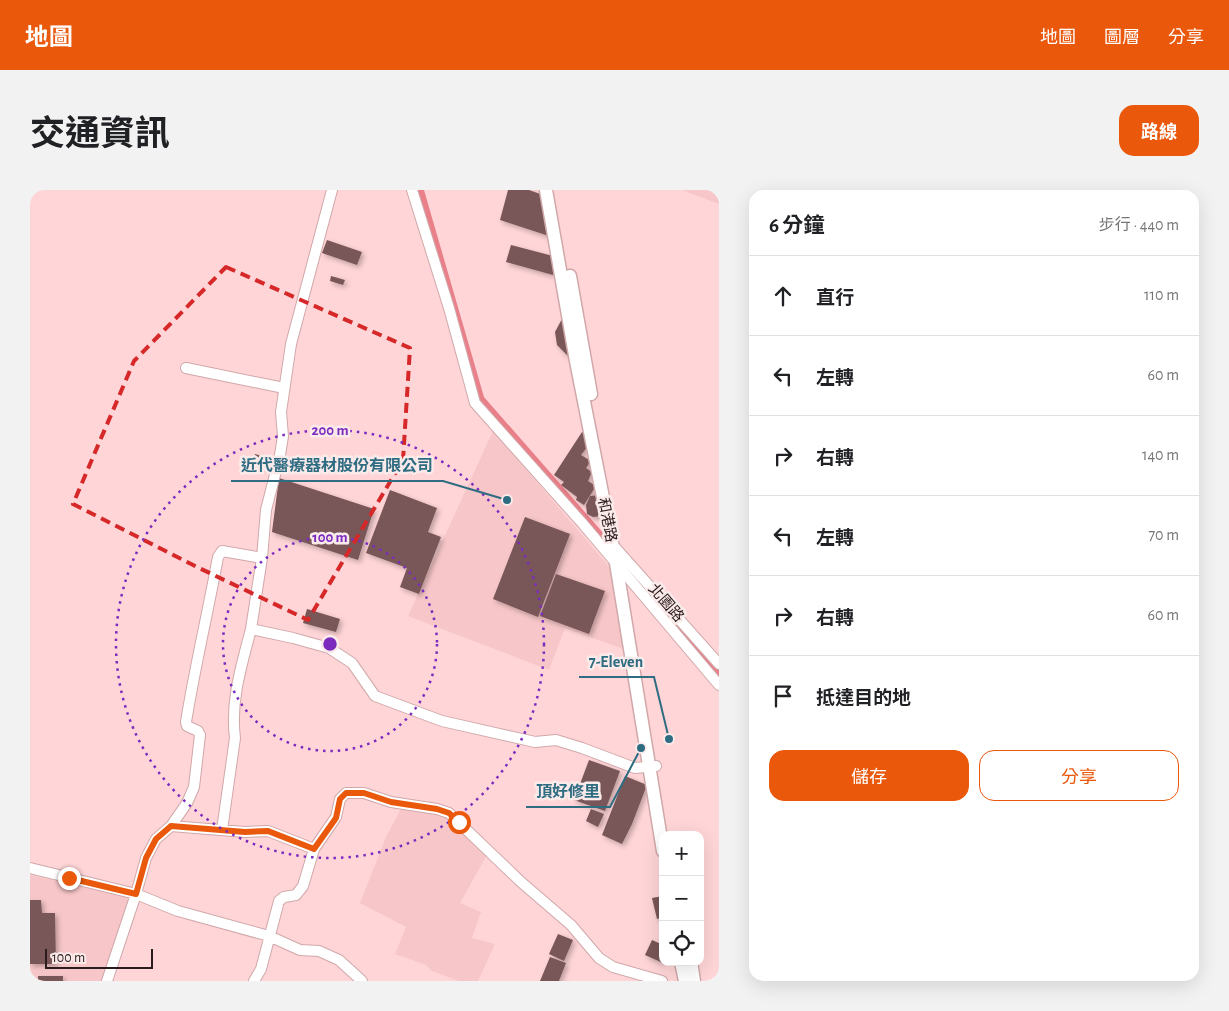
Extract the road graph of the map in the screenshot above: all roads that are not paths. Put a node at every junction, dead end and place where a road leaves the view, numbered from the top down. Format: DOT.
graph roads {
  1 [pos="332,190"];
  2 [pos="412,190"];
  3 [pos="546,190"];
  4 [pos="554,190"];
  5 [pos="186,368"];
  6 [pos="284,388"];
  7 [pos="618,556"];
  8 [pos="262,558"];
  9 [pos="251,628"];
  10 [pos="705,648"];
  11 [pos="696,660"];
  12 [pos="719,664"];
  13 [pos="719,685"];
  14 [pos="653,766"];
  15 [pos="171,826"];
  16 [pos="222,830"];
  17 [pos="661,831"];
  18 [pos="667,831"];
  19 [pos="314,849"];
  20 [pos="30,868"];
  21 [pos="136,894"];
  22 [pos="269,936"];
  23 [pos="683,966"];
  24 [pos="692,966"];
  25 [pos="646,979"];
  26 [pos="107,981"];
  27 [pos="254,981"];
  28 [pos="362,981"];
  29 [pos="662,981"];
  30 [pos="685,981"];
  31 [pos="694,981"];
  1 -- 6 [label="street"];
  2 -- 7 [label="street"];
  3 -- 7 [label="main road, 和港路"];
  4 -- 7 [label="main road, 和港路"];
  5 -- 6 [label="street"];
  6 -- 8 [label="street"];
  7 -- 10 [label="street, 北園路"];
  7 -- 11 [label="street"];
  7 -- 14 [label="main road, 和港路"];
  8 -- 9 [label="street"];
  8 -- 15 [label="street"];
  9 -- 14 [label="street"];
  9 -- 16 [label="street"];
  10 -- 11 [label="street"];
  10 -- 12 [label="street, 北園路"];
  11 -- 13 [label="street"];
  14 -- 17 [label="main road, 和港路"];
  14 -- 18 [label="main road, 和港路"];
  15 -- 16 [label="street"];
  15 -- 21 [label="street"];
  16 -- 19 [label="street"];
  19 -- 22 [label="street"];
  19 -- 25 [label="street"];
  20 -- 21 [label="street"];
  21 -- 22 [label="street"];
  21 -- 26 [label="street"];
  22 -- 27 [label="street"];
  22 -- 28 [label="street"];
  23 -- 30 [label="main road"];
  24 -- 31 [label="main road"];
  25 -- 29 [label="street"];
}
